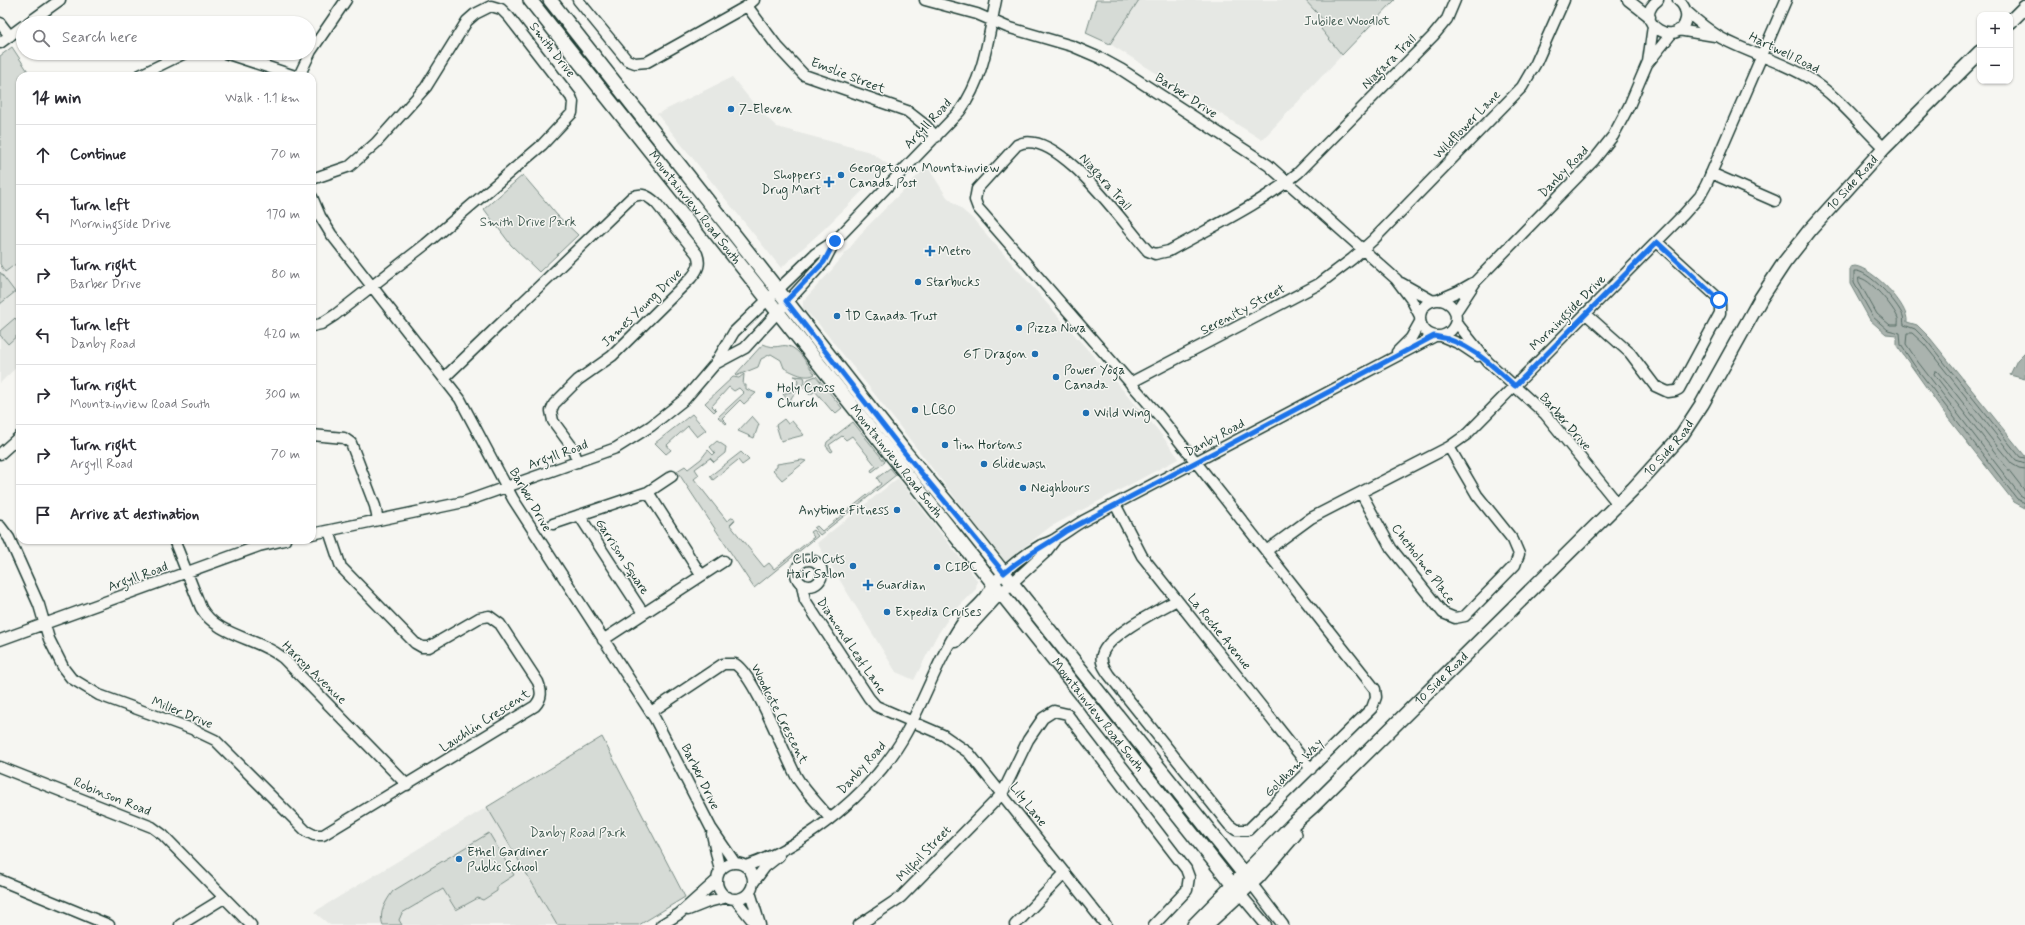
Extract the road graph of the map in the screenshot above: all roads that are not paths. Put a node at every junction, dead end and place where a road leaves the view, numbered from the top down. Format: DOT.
graph roads {
  1 [pos="60,0"];
  2 [pos="530,0"];
  3 [pos="550,0"];
  4 [pos="578,0"];
  5 [pos="925,0"];
  6 [pos="996,0"];
  7 [pos="1455,0"];
  8 [pos="1564,0"];
  9 [pos="1628,0"];
  10 [pos="1658,0"];
  11 [pos="1786,0"];
  12 [pos="341,1"];
  13 [pos="751,3"];
  14 [pos="1682,3"];
  15 [pos="2025,7"];
  16 [pos="38,16"];
  17 [pos="2013,19"];
  18 [pos="992,21"];
  19 [pos="1652,21"];
  20 [pos="0,23"];
  21 [pos="16,31"];
  22 [pos="1675,32"];
  23 [pos="10,36"];
  24 [pos="1721,38"];
  25 [pos="0,43"];
  26 [pos="316,43"];
  27 [pos="1977,55"];
  28 [pos="1762,56"];
  29 [pos="171,60"];
  30 [pos="246,60"];
  31 [pos="307,60"];
  32 [pos="1647,64"];
  33 [pos="146,72"];
  34 [pos="283,72"];
  35 [pos="301,72"];
  36 [pos="936,136"];
  37 [pos="1884,148"];
  38 [pos="1711,173"];
  39 [pos="316,179"];
  40 [pos="1287,182"];
  41 [pos="1775,201"];
  42 [pos="316,206"];
  43 [pos="835,241"];
  44 [pos="1657,242"];
  45 [pos="1362,250"];
  46 [pos="1396,279"];
  47 [pos="1476,281"];
  48 [pos="372,286"];
  49 [pos="778,289"];
  50 [pos="768,300"];
  51 [pos="1435,300"];
  52 [pos="786,301"];
  53 [pos="776,312"];
  54 [pos="1586,314"];
  55 [pos="1456,318"];
  56 [pos="1420,319"];
  57 [pos="316,325"];
  58 [pos="1438,336"];
  59 [pos="1389,360"];
  60 [pos="1488,362"];
  61 [pos="715,364"];
  62 [pos="444,378"];
  63 [pos="1130,383"];
  64 [pos="1515,386"];
  65 [pos="316,435"];
  66 [pos="16,440"];
  67 [pos="1449,447"];
  68 [pos="0,454"];
  69 [pos="578,462"];
  70 [pos="1196,463"];
  71 [pos="672,476"];
  72 [pos="506,488"];
  73 [pos="648,492"];
  74 [pos="1361,493"];
  75 [pos="1116,504"];
  76 [pos="1618,504"];
  77 [pos="579,516"];
  78 [pos="378,520"];
  79 [pos="553,524"];
  80 [pos="0,526"];
  81 [pos="329,531"];
  82 [pos="316,533"];
  83 [pos="176,544"];
  84 [pos="267,544"];
  85 [pos="1266,551"];
  86 [pos="724,561"];
  87 [pos="187,573"];
  88 [pos="701,575"];
  89 [pos="1008,578"];
  90 [pos="802,585"];
  91 [pos="997,589"];
  92 [pos="1177,600"];
  93 [pos="643,613"];
  94 [pos="45,624"];
  95 [pos="0,640"];
  96 [pos="603,640"];
  97 [pos="651,712"];
  98 [pos="912,722"];
  99 [pos="0,767"];
  100 [pos="1311,769"];
  101 [pos="407,785"];
  102 [pos="1002,794"];
  103 [pos="830,819"];
  104 [pos="710,828"];
  105 [pos="789,846"];
  106 [pos="735,863"];
  107 [pos="746,866"];
  108 [pos="1065,873"];
  109 [pos="718,875"];
  110 [pos="1248,879"];
  111 [pos="0,880"];
  112 [pos="752,888"];
  113 [pos="1237,889"];
  114 [pos="224,898"];
  115 [pos="731,898"];
  116 [pos="679,914"];
  117 [pos="109,925"];
  118 [pos="180,925"];
  119 [pos="251,925"];
  120 [pos="661,925"];
  121 [pos="756,925"];
  122 [pos="760,925"];
  123 [pos="859,925"];
  124 [pos="1015,925"];
  125 [pos="1106,925"];
  126 [pos="1154,925"];
  127 [pos="1194,925"];
  128 [pos="1206,925"];
  129 [pos="1266,925"];
  130 [pos="1283,925"];
  1 -- 16 [label="street"];
  2 -- 50 [label="main road, Mountainview Road South"];
  3 -- 49 [label="main road, Mountainview Road South"];
  4 -- 13 [label="street"];
  5 -- 18 [label="street, Barber Drive"];
  6 -- 18 [label="street, Argyll Road"];
  7 -- 40 [label="street, Niagara Trail"];
  8 -- 45 [label="street, Wildflower Lane"];
  9 -- 19 [label="street"];
  10 -- 19 [label="street, Danby Road"];
  11 -- 28 [label="street, Morningside Drive"];
  12 -- 26 [label="street"];
  13 -- 36 [label="street, Emslie Street"];
  14 -- 22 [label="street, Danby Road"];
  14 -- 24 [label="street, Hartwell Road"];
  15 -- 17 [label="main road"];
  18 -- 36 [label="street, Argyll Road"];
  18 -- 40 [label="street, Barber Drive"];
  19 -- 22 [label="street, Hartwell Road"];
  19 -- 32 [label="street, Danby Road"];
  20 -- 23 [label="street"];
  21 -- 23 [label="street"];
  22 -- 24 [label="street, Hartwell Road"];
  22 -- 32 [label="street, Danby Road"];
  23 -- 25 [label="street"];
  24 -- 28 [label="street, Hartwell Road"];
  27 -- 37 [label="main road, 10 Side Road"];
  28 -- 37 [label="street, Hartwell Road"];
  28 -- 38 [label="street, Morningside Drive"];
  29 -- 33 [label="street"];
  30 -- 34 [label="street"];
  31 -- 35 [label="street"];
  32 -- 47 [label="street, Danby Road"];
  36 -- 43 [label="street, Argyll Road"];
  37 -- 76 [label="main road, 10 Side Road"];
  38 -- 41 [label="street"];
  38 -- 44 [label="street, Morningside Drive"];
  39 -- 48 [label="street, Smith Drive"];
  40 -- 45 [label="street, Barber Drive"];
  40 -- 63 [label="street, Niagara Trail"];
  42 -- 48 [label="street, Barber Drive"];
  43 -- 49 [label="street, Argyll Road"];
  43 -- 52 [label="street, Argyll Road"];
  44 -- 54 [label="street, Morningside Drive"];
  44 -- 54 [label="street"];
  45 -- 46 [label="street, Barber Drive"];
  45 -- 63 [label="street, Serenity Street"];
  46 -- 51 [label="street, Barber Drive"];
  46 -- 56 [label="street, Barber Drive"];
  47 -- 51 [label="street, Danby Road"];
  47 -- 55 [label="street, Danby Road"];
  48 -- 57 [label="street"];
  48 -- 62 [label="street, Barber Drive"];
  49 -- 50 [label="street, Argyll Road"];
  49 -- 52 [label="main road, Mountainview Road South"];
  50 -- 53 [label="main road, Mountainview Road South"];
  50 -- 61 [label="street, Argyll Road"];
  51 -- 55 [label="street"];
  51 -- 56 [label="street"];
  52 -- 53 [label="street, Argyll Road"];
  52 -- 89 [label="main road, Mountainview Road South"];
  53 -- 61 [label="street, Argyll Road"];
  53 -- 91 [label="main road, Mountainview Road South"];
  54 -- 64 [label="street, Morningside Drive"];
  55 -- 58 [label="street"];
  55 -- 60 [label="street, Barber Drive"];
  56 -- 58 [label="street"];
  56 -- 59 [label="street, Danby Road"];
  58 -- 59 [label="street, Danby Road"];
  58 -- 60 [label="street, Barber Drive"];
  59 -- 70 [label="street, Danby Road"];
  60 -- 64 [label="street, Barber Drive"];
  61 -- 69 [label="street, Argyll Road"];
  62 -- 69 [label="street, James Young Drive"];
  62 -- 72 [label="street, Barber Drive"];
  63 -- 70 [label="street, Niagara Trail"];
  64 -- 67 [label="street, Morningside Drive"];
  64 -- 76 [label="street, Barber Drive"];
  65 -- 78 [label="street"];
  66 -- 68 [label="street"];
  67 -- 74 [label="street, Morningside Drive"];
  67 -- 74 [label="street, Chetholme Place"];
  69 -- 72 [label="street, Argyll Road"];
  70 -- 75 [label="street, Danby Road"];
  70 -- 85 [label="street, Goldham Way"];
  71 -- 73 [label="street, Garrison Square"];
  72 -- 78 [label="street, Argyll Road"];
  72 -- 96 [label="street, Barber Drive"];
  73 -- 77 [label="street, Garrison Square"];
  73 -- 88 [label="street"];
  74 -- 85 [label="street, Morningside Drive"];
  75 -- 89 [label="street, Danby Road"];
  75 -- 92 [label="street, La Roche Avenue"];
  76 -- 110 [label="main road, 10 Side Road"];
  77 -- 79 [label="street, Garrison Square"];
  77 -- 93 [label="street, Garrison Square"];
  78 -- 81 [label="street, Argyll Road"];
  80 -- 94 [label="street, Miller Drive"];
  81 -- 82 [label="street, Argyll Road"];
  81 -- 101 [label="street, Lauchlin Crescent"];
  83 -- 87 [label="street, Harrop Avenue"];
  84 -- 87 [label="street, Argyll Road"];
  85 -- 100 [label="street, Goldham Way"];
  86 -- 88 [label="street, Garrison Square"];
  87 -- 94 [label="street, Argyll Road"];
  87 -- 101 [label="street, Harrop Avenue"];
  88 -- 93 [label="street, Garrison Square"];
  89 -- 91 [label="street, Danby Road"];
  89 -- 110 [label="main road, Mountainview Road South"];
  90 -- 98 [label="street, Diamond Leaf Lane"];
  91 -- 98 [label="street, Danby Road"];
  91 -- 113 [label="main road, Mountainview Road South"];
  92 -- 100 [label="street, La Roche Avenue"];
  92 -- 100 [label="street, Goldham Way"];
  93 -- 96 [label="street, Garrison Square"];
  94 -- 95 [label="street, Argyll Road"];
  94 -- 101 [label="street, Miller Drive"];
  96 -- 97 [label="street, Barber Drive"];
  97 -- 103 [label="street, Woodcote Crescent"];
  97 -- 104 [label="street, Barber Drive"];
  98 -- 102 [label="street, Lily Lane"];
  98 -- 103 [label="street, Danby Road"];
  99 -- 114 [label="street, Robinson Road"];
  102 -- 108 [label="street, Lily Lane"];
  102 -- 123 [label="street, Milfoil Street"];
  102 -- 126 [label="street, Milfoil Street"];
  103 -- 105 [label="street, Danby Road"];
  104 -- 106 [label="street, Barber Drive"];
  104 -- 109 [label="street, Barber Drive"];
  105 -- 107 [label="street, Danby Road"];
  105 -- 112 [label="street, Danby Road"];
  106 -- 107 [label="street"];
  106 -- 109 [label="street"];
  107 -- 112 [label="street"];
  108 -- 124 [label="street"];
  108 -- 125 [label="street, Lily Lane"];
  109 -- 115 [label="street"];
  109 -- 116 [label="street"];
  110 -- 113 [label="main road, 10 Side Road"];
  110 -- 130 [label="street"];
  111 -- 117 [label="street"];
  112 -- 115 [label="street"];
  112 -- 122 [label="street"];
  113 -- 127 [label="main road, 10 Side Road"];
  113 -- 128 [label="main road, 10 Side Road"];
  113 -- 129 [label="street"];
  114 -- 118 [label="street"];
  114 -- 119 [label="street, Robinson Road"];
  115 -- 116 [label="street"];
  115 -- 121 [label="street"];
  116 -- 120 [label="street"];
}
